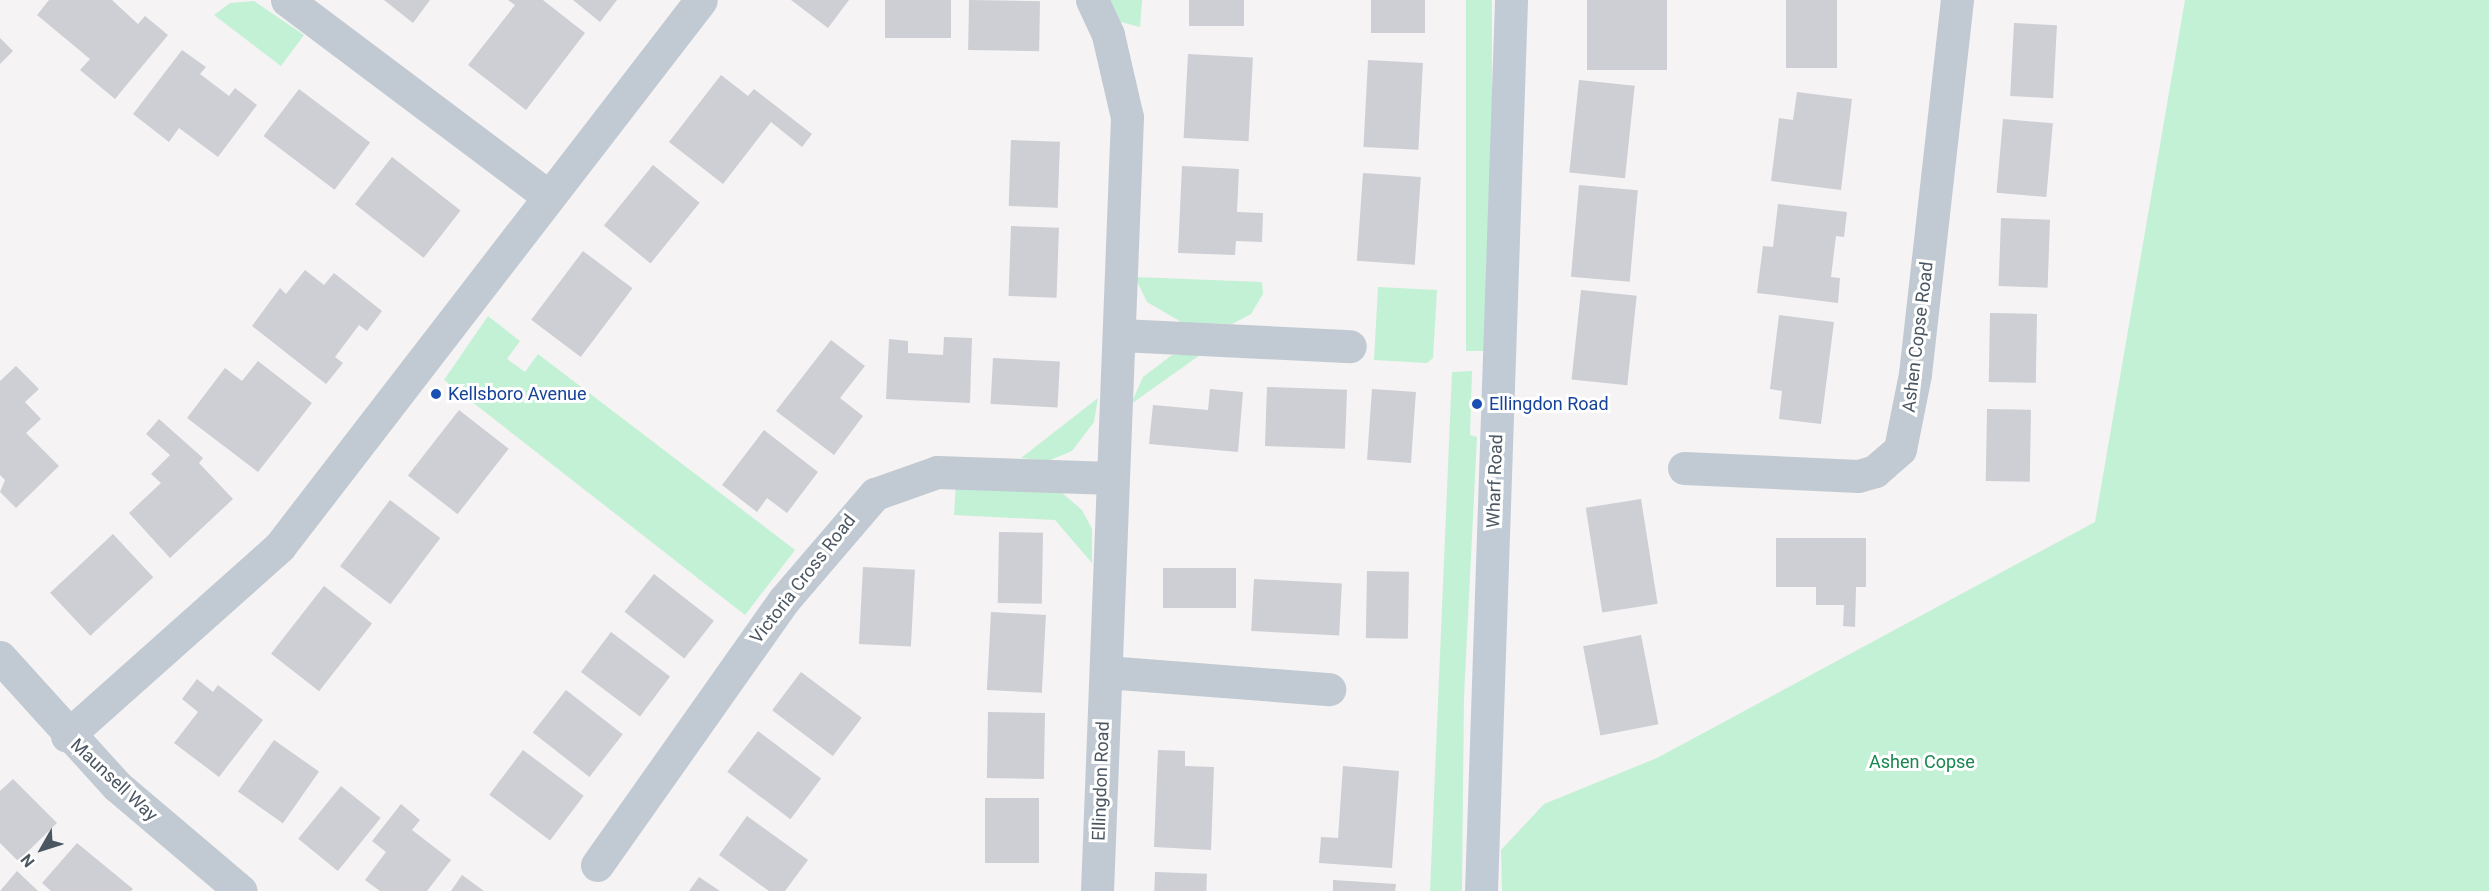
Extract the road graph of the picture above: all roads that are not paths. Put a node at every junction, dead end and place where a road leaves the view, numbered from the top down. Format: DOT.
graph roads {
  1 [pos="287,0"];
  2 [pos="701,0"];
  3 [pos="1092,0"];
  4 [pos="1511,0"];
  5 [pos="1957,0"];
  6 [pos="548,196"];
  7 [pos="1121,335"];
  8 [pos="1350,346"];
  9 [pos="1684,468"];
  10 [pos="1112,478"];
  11 [pos="0,657"];
  12 [pos="1106,672"];
  13 [pos="1329,689"];
  14 [pos="67,736"];
  15 [pos="597,865"];
  16 [pos="241,891"];
  17 [pos="1097,891"];
  18 [pos="1480,891"];
  1 -- 6 [label="street"];
  2 -- 6 [label="street"];
  3 -- 7 [label="street, Ellingdon Road"];
  4 -- 18 [label="main road, Wharf Road"];
  5 -- 9 [label="street, Ashen Copse Road"];
  6 -- 14 [label="street"];
  7 -- 8 [label="street"];
  7 -- 10 [label="street, Ellingdon Road"];
  10 -- 12 [label="street, Ellingdon Road"];
  10 -- 15 [label="street, Victoria Cross Road"];
  11 -- 14 [label="street, Maunsell Way"];
  12 -- 13 [label="street"];
  12 -- 17 [label="street, Ellingdon Road"];
  14 -- 16 [label="street, Maunsell Way"];
}
